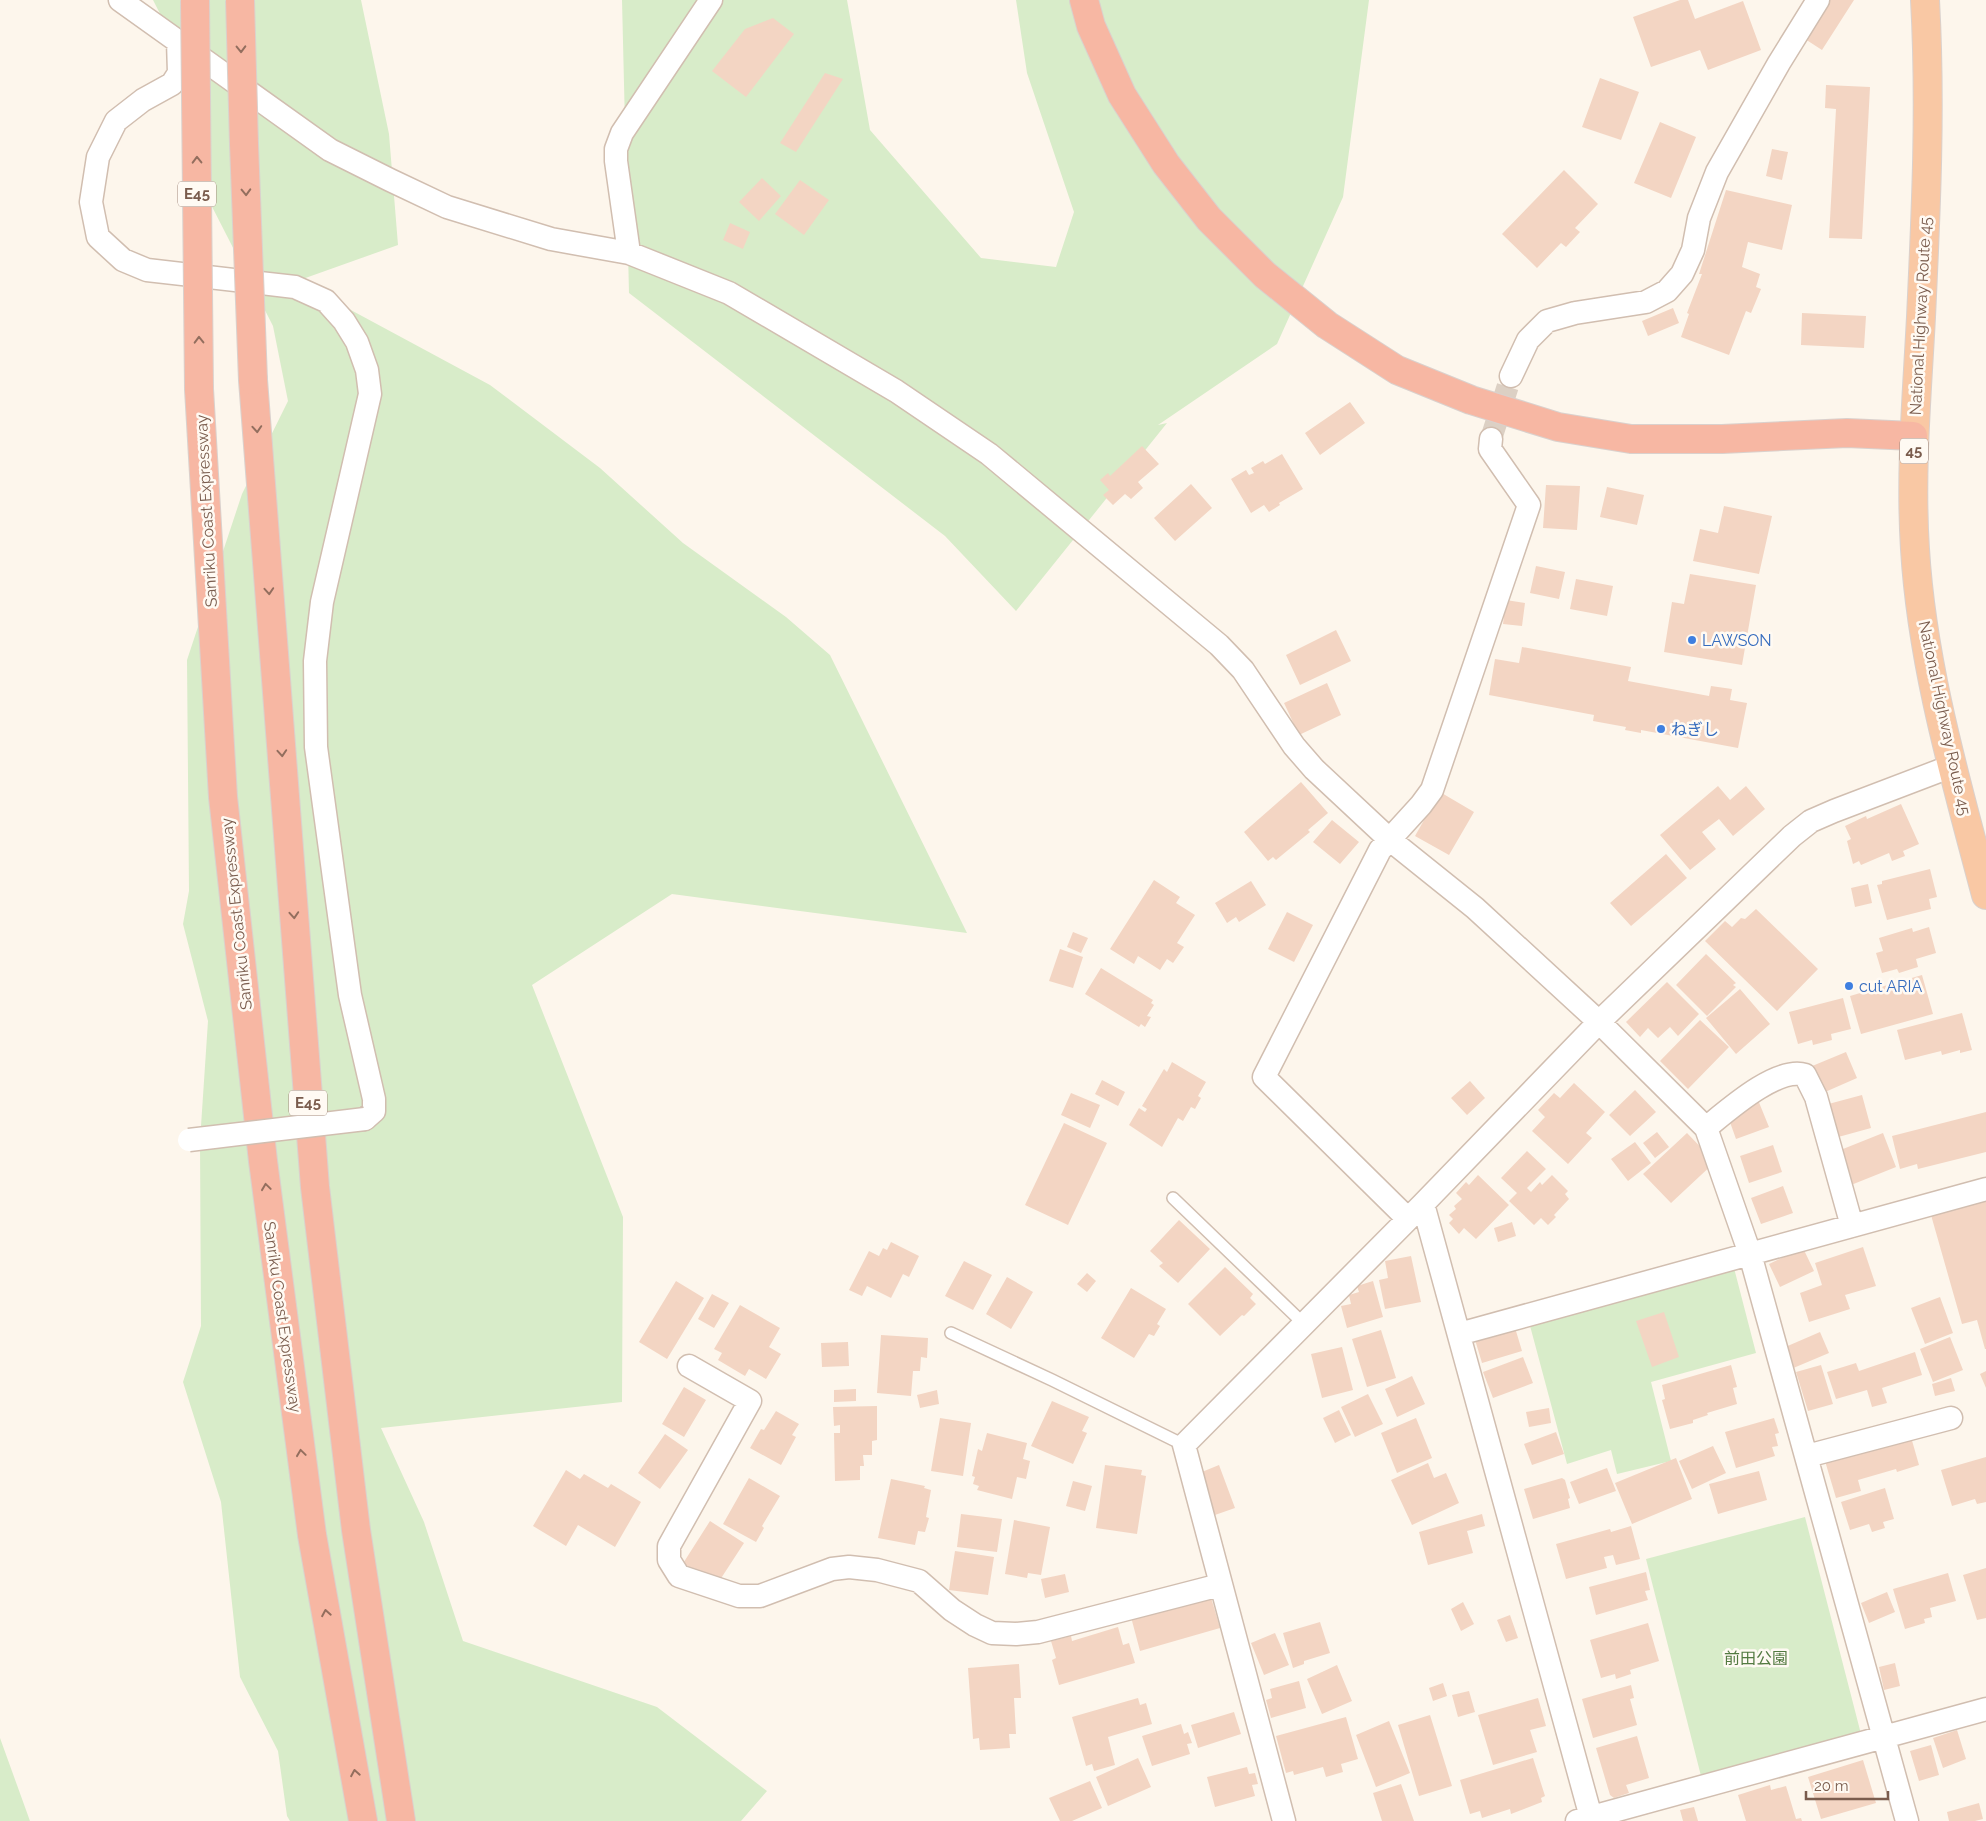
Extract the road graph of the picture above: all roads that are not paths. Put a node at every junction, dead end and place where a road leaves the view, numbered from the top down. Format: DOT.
graph roads {
  1 [pos="120,0"];
  2 [pos="195,0"];
  3 [pos="240,0"];
  4 [pos="711,0"];
  5 [pos="1084,0"];
  6 [pos="1818,0"];
  7 [pos="1925,0"];
  8 [pos="178,41"];
  9 [pos="629,253"];
  10 [pos="1512,376"];
  11 [pos="1913,436"];
  12 [pos="1491,440"];
  13 [pos="1952,766"];
  14 [pos="1389,839"];
  15 [pos="1986,895"];
  16 [pos="1599,1022"];
  17 [pos="1706,1128"];
  18 [pos="189,1140"];
  19 [pos="1986,1189"];
  20 [pos="1173,1198"];
  21 [pos="1416,1212"];
  22 [pos="1852,1226"];
  23 [pos="1750,1254"];
  24 [pos="1304,1324"];
  25 [pos="951,1333"];
  26 [pos="1459,1334"];
  27 [pos="689,1366"];
  28 [pos="1951,1418"];
  29 [pos="1184,1445"];
  30 [pos="1807,1456"];
  31 [pos="1220,1585"];
  32 [pos="1986,1708"];
  33 [pos="1885,1736"];
  34 [pos="1587,1820"];
  35 [pos="363,1821"];
  36 [pos="401,1821"];
  37 [pos="1284,1821"];
  38 [pos="1907,1821"];
  1 -- 8 [label="street"];
  35 -- 2 [label="highway, Sanriku Coast Expressway / E45, one-way, bridge"];
  3 -- 36 [label="highway, E45, one-way, bridge"];
  4 -- 9 [label="street"];
  5 -- 11 [label="highway"];
  6 -- 10 [label="street"];
  7 -- 11 [label="highway, National Highway Route 45 / 45"];
  8 -- 9 [label="street"];
  8 -- 18 [label="street, bridge"];
  9 -- 14 [label="street"];
  11 -- 13 [label="highway, National Highway Route 45 / 45"];
  12 -- 14 [label="street"];
  13 -- 15 [label="highway, National Highway Route 45 / 45"];
  13 -- 16 [label="street"];
  14 -- 16 [label="street"];
  14 -- 21 [label="street"];
  16 -- 17 [label="street"];
  16 -- 21 [label="street"];
  17 -- 22 [label="street"];
  17 -- 23 [label="street"];
  19 -- 22 [label="street"];
  20 -- 24 [label="lane"];
  21 -- 24 [label="street"];
  21 -- 26 [label="street"];
  22 -- 23 [label="street"];
  23 -- 26 [label="street"];
  23 -- 30 [label="street"];
  24 -- 29 [label="street"];
  25 -- 29 [label="lane"];
  26 -- 34 [label="street"];
  27 -- 31 [label="street"];
  28 -- 30 [label="street"];
  29 -- 31 [label="street"];
  30 -- 33 [label="street"];
  31 -- 37 [label="street"];
  32 -- 33 [label="street"];
  33 -- 34 [label="street"];
  33 -- 38 [label="street"];
}
